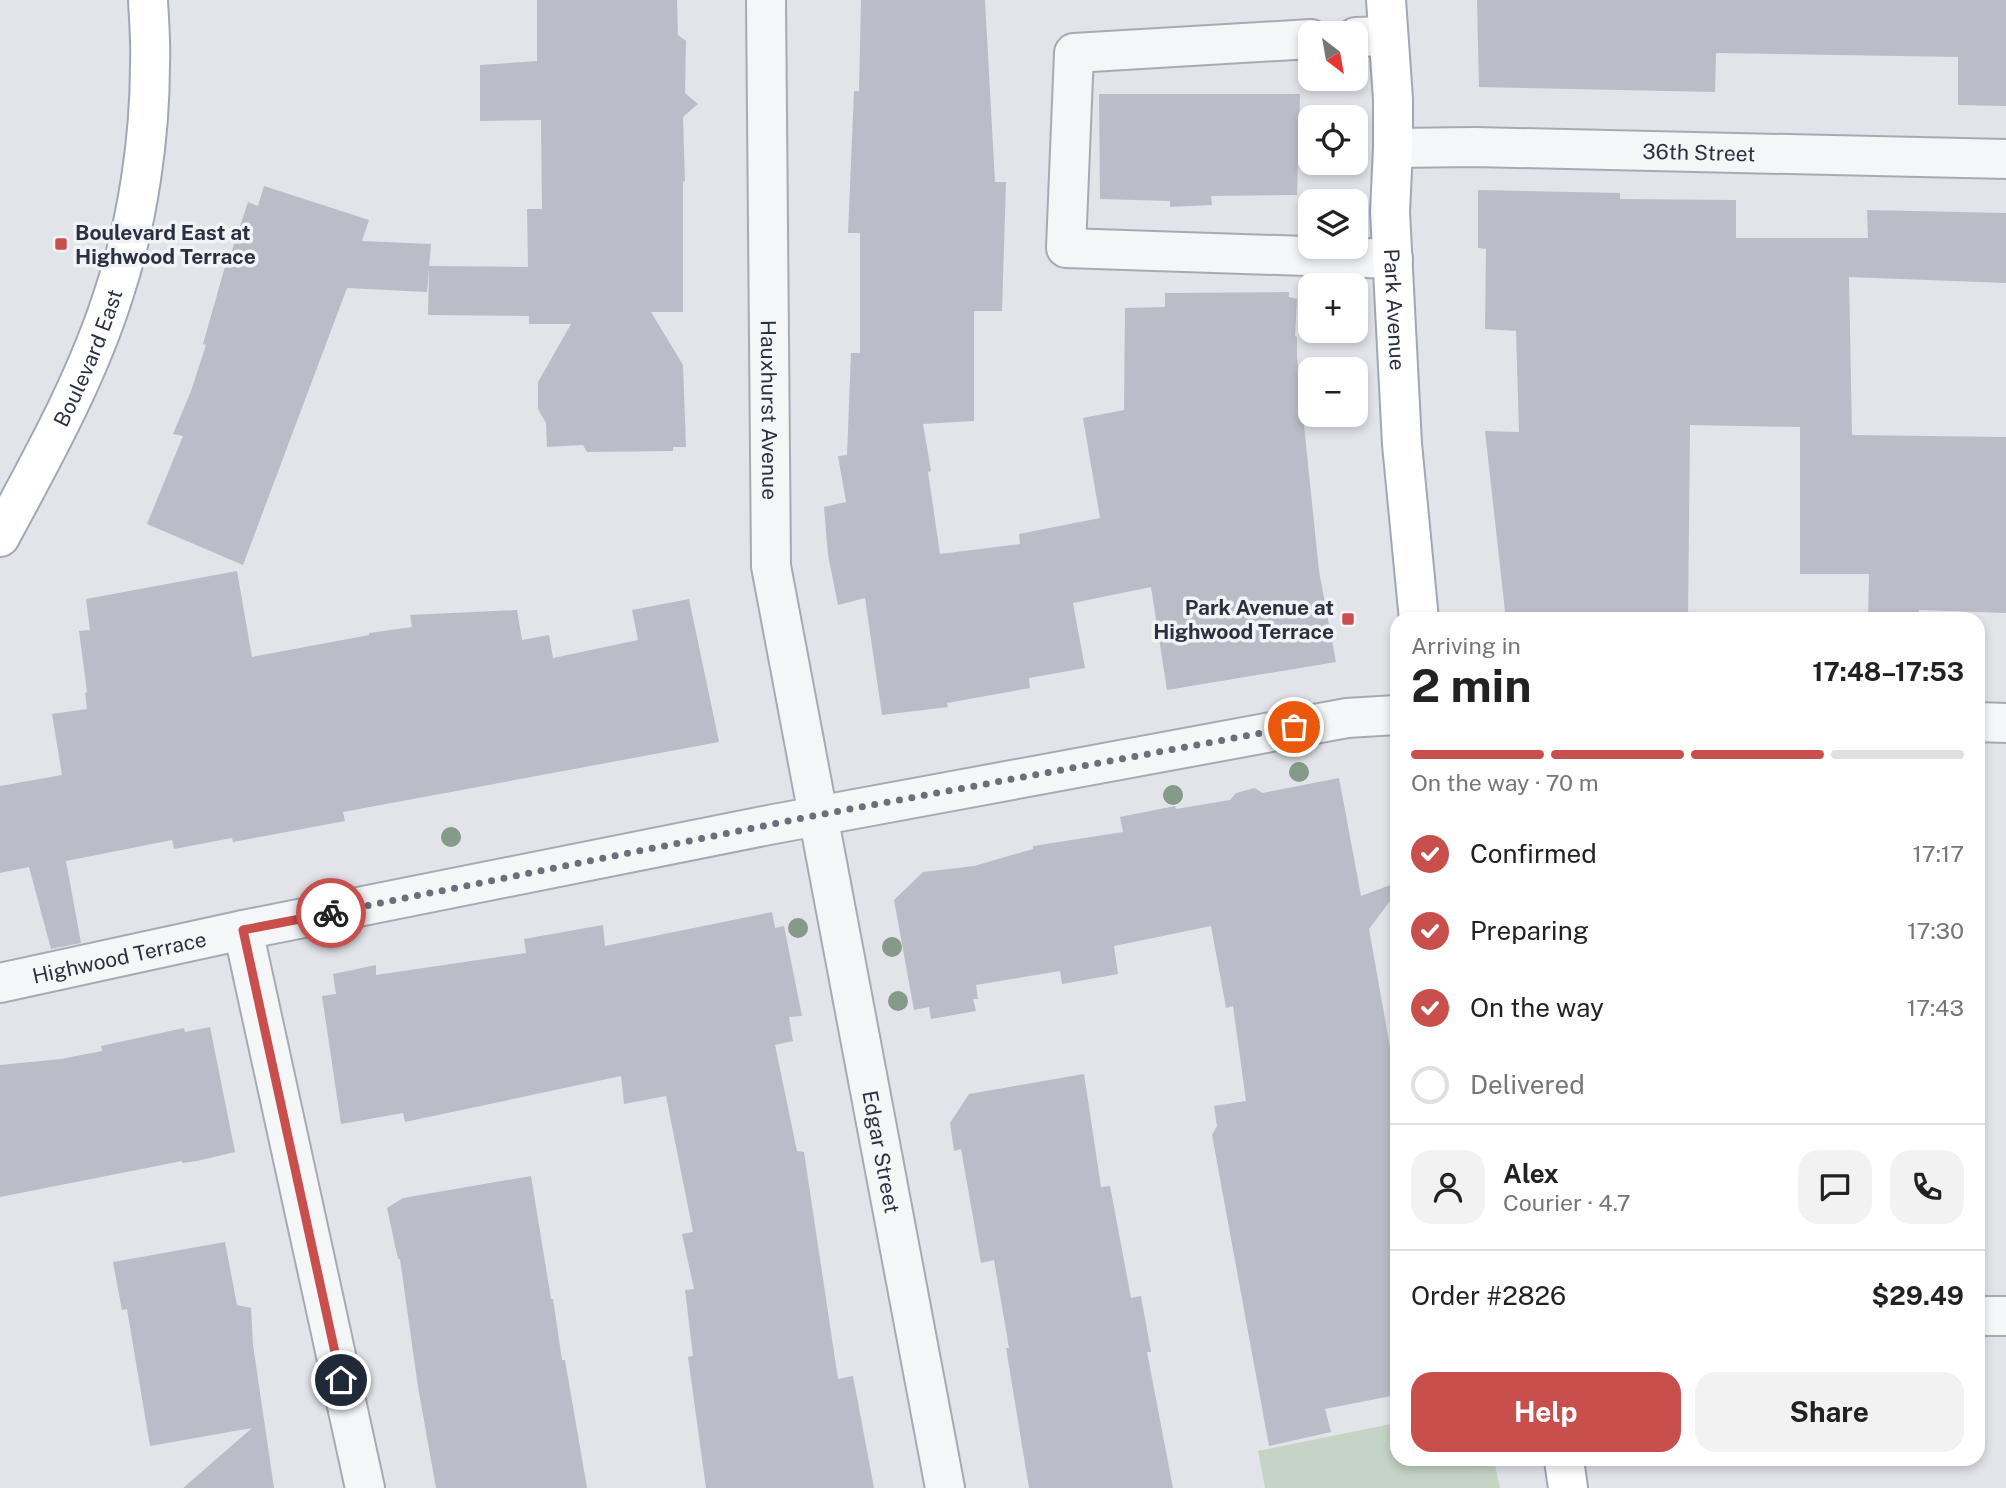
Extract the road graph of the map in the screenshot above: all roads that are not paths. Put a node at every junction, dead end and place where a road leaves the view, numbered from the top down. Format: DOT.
graph roads {
  1 [pos="148,0"];
  2 [pos="766,0"];
  3 [pos="1377,24"];
  4 [pos="1298,40"];
  5 [pos="1393,148"];
  6 [pos="2006,159"];
  7 [pos="1393,260"];
  8 [pos="0,537"];
  9 [pos="1418,612"];
  10 [pos="1390,715"];
  11 [pos="1985,722"];
  12 [pos="2006,723"];
  13 [pos="818,815"];
  14 [pos="243,930"];
  15 [pos="0,983"];
  16 [pos="1985,1316"];
  17 [pos="2006,1316"];
  18 [pos="1565,1466"];
  19 [pos="365,1488"];
  20 [pos="945,1488"];
  21 [pos="1569,1488"];
  1 -- 8 [label="main road, Boulevard East"];
  2 -- 13 [label="street, Hauxhurst Avenue"];
  3 -- 5 [label="main road, Park Avenue"];
  4 -- 7 [label="street"];
  5 -- 6 [label="street, 36th Street"];
  5 -- 7 [label="main road, Park Avenue"];
  7 -- 9 [label="main road, Park Avenue"];
  10 -- 13 [label="street, Highwood Terrace"];
  11 -- 12 [label="street"];
  13 -- 14 [label="street, Highwood Terrace"];
  13 -- 20 [label="street, Edgar Street"];
  14 -- 15 [label="street, Highwood Terrace"];
  14 -- 19 [label="street"];
  16 -- 17 [label="street"];
  18 -- 21 [label="main road"];
}
